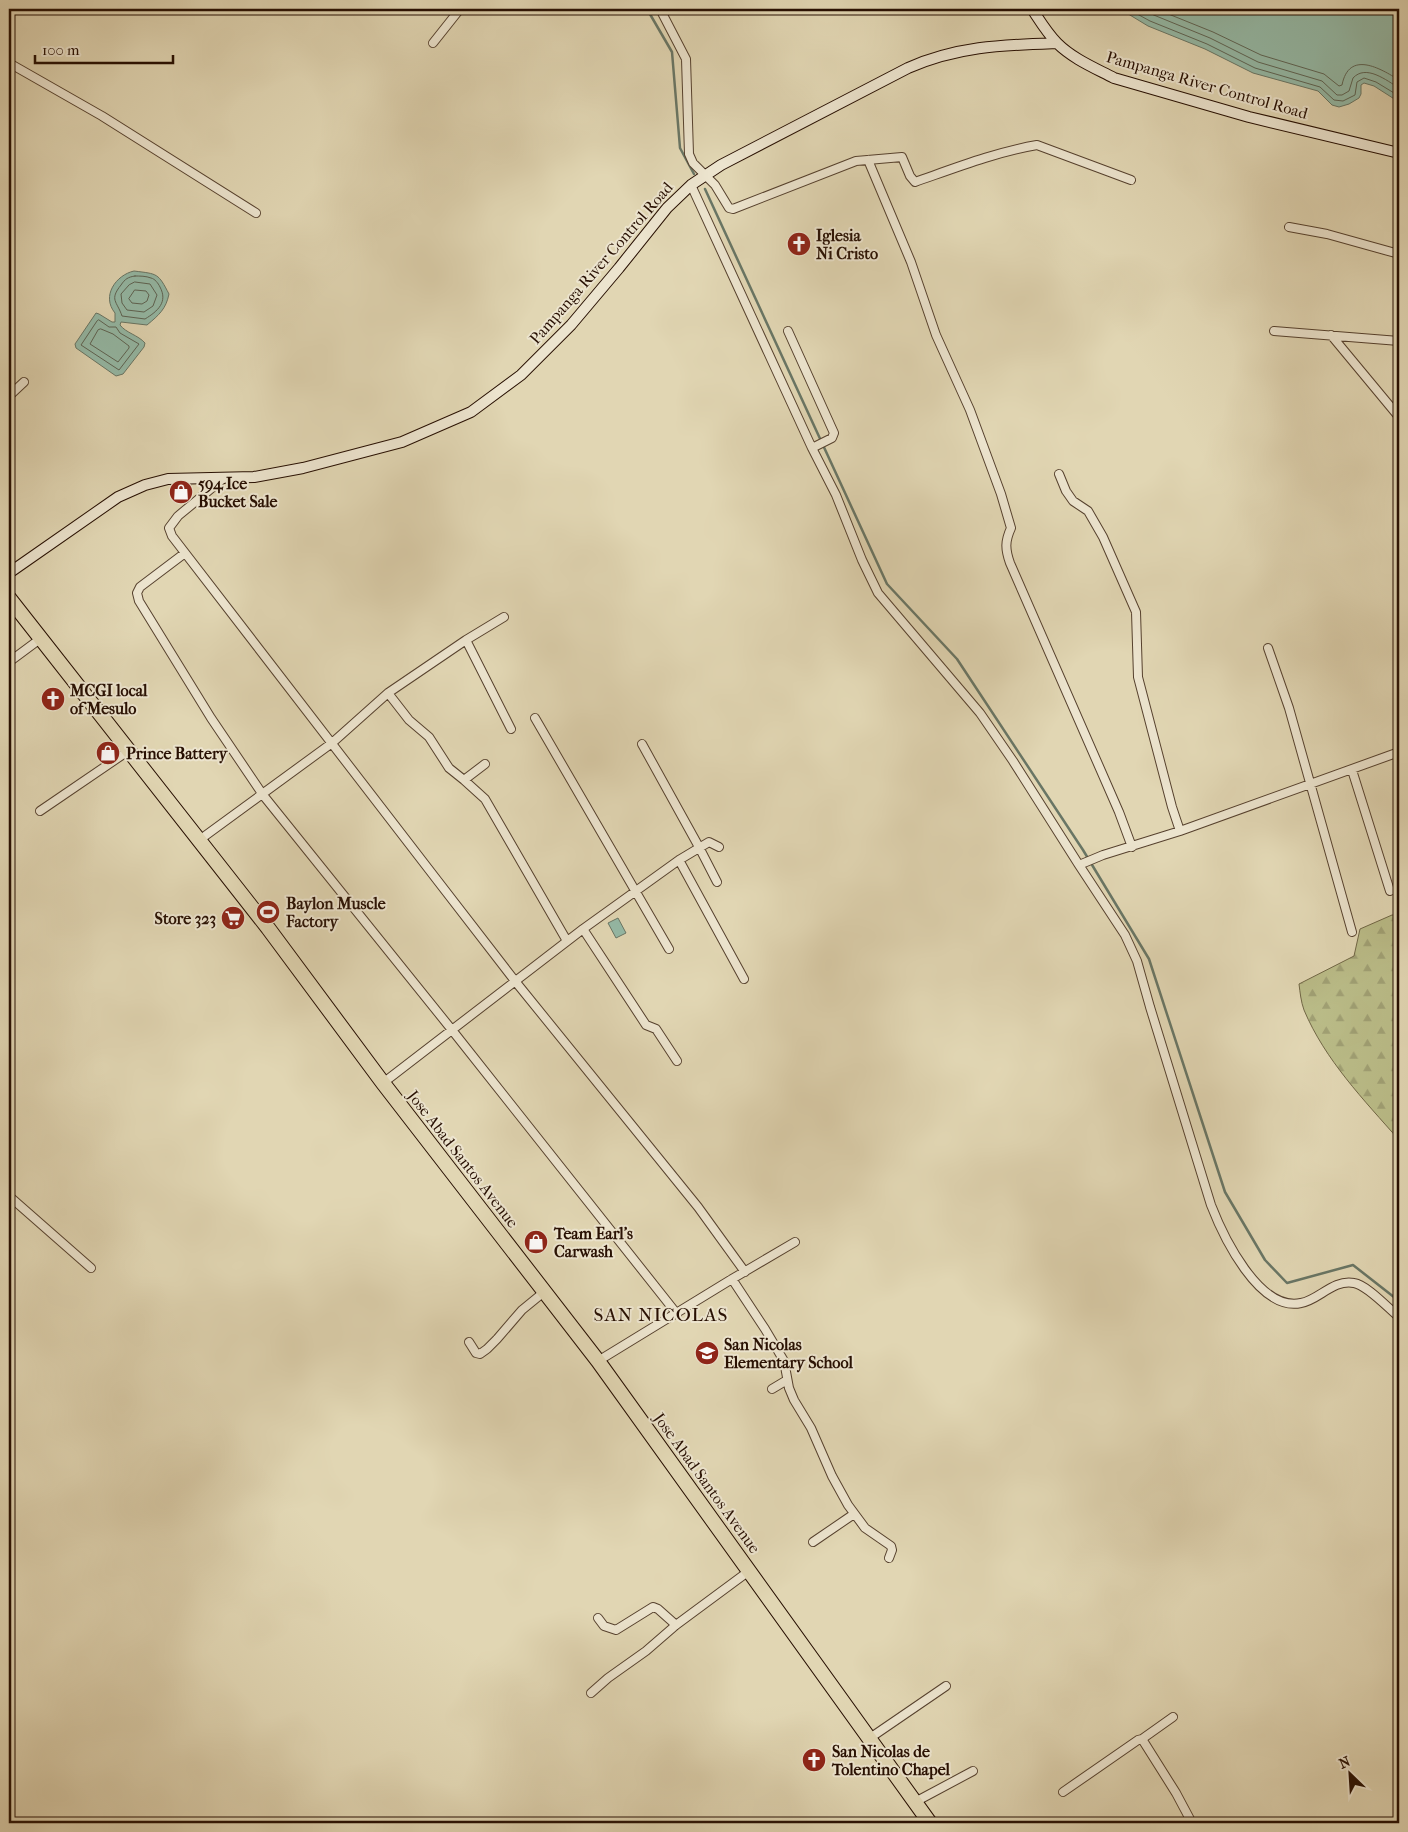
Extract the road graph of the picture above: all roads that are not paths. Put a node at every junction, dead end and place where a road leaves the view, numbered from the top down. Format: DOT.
graph roads {
  1 [pos="460,9"];
  2 [pos="660,9"];
  3 [pos="1032,9"];
  4 [pos="433,43"];
  5 [pos="1057,43"];
  6 [pos="9,63"];
  7 [pos="1399,153"];
  8 [pos="868,160"];
  9 [pos="705,176"];
  10 [pos="1131,180"];
  11 [pos="691,185"];
  12 [pos="256,213"];
  13 [pos="1290,227"];
  14 [pos="1399,254"];
  15 [pos="788,331"];
  16 [pos="1274,332"];
  17 [pos="1331,335"];
  18 [pos="1399,341"];
  19 [pos="24,382"];
  20 [pos="9,396"];
  21 [pos="1399,417"];
  22 [pos="814,447"];
  23 [pos="1060,474"];
  24 [pos="224,478"];
  25 [pos="185,553"];
  26 [pos="9,573"];
  27 [pos="9,598"];
  28 [pos="504,617"];
  29 [pos="40,638"];
  30 [pos="466,640"];
  31 [pos="1268,648"];
  32 [pos="9,662"];
  33 [pos="388,693"];
  34 [pos="535,718"];
  35 [pos="511,729"];
  36 [pos="332,743"];
  37 [pos="642,744"];
  38 [pos="128,751"];
  39 [pos="1399,752"];
  40 [pos="485,764"];
  41 [pos="1352,770"];
  42 [pos="464,780"];
  43 [pos="1312,784"];
  44 [pos="263,795"];
  45 [pos="40,811"];
  46 [pos="1180,831"];
  47 [pos="198,841"];
  48 [pos="699,847"];
  49 [pos="719,847"];
  50 [pos="1132,847"];
  51 [pos="679,860"];
  52 [pos="1081,864"];
  53 [pos="717,882"];
  54 [pos="634,891"];
  55 [pos="1390,891"];
  56 [pos="583,929"];
  57 [pos="1352,932"];
  58 [pos="567,941"];
  59 [pos="669,949"];
  60 [pos="744,979"];
  61 [pos="515,981"];
  62 [pos="452,1030"];
  63 [pos="677,1061"];
  64 [pos="383,1083"];
  65 [pos="9,1196"];
  66 [pos="796,1242"];
  67 [pos="91,1268"];
  68 [pos="745,1272"];
  69 [pos="732,1279"];
  70 [pos="544,1292"];
  71 [pos="677,1314"];
  72 [pos="1399,1317"];
  73 [pos="469,1342"];
  74 [pos="598,1361"];
  75 [pos="788,1380"];
  76 [pos="772,1389"];
  77 [pos="854,1514"];
  78 [pos="813,1542"];
  79 [pos="889,1558"];
  80 [pos="749,1571"];
  81 [pos="598,1618"];
  82 [pos="676,1625"];
  83 [pos="946,1686"];
  84 [pos="591,1693"];
  85 [pos="1173,1717"];
  86 [pos="870,1738"];
  87 [pos="1142,1739"];
  88 [pos="973,1771"];
  89 [pos="1063,1792"];
  90 [pos="915,1802"];
  91 [pos="930,1823"];
  92 [pos="1192,1823"];
  1 -- 4 [label="street"];
  2 -- 9 [label="street"];
  3 -- 5 [label="main road"];
  5 -- 7 [label="main road, Pampanga River Control Road"];
  5 -- 9 [label="main road, Pampanga River Control Road"];
  6 -- 12 [label="street"];
  8 -- 9 [label="street"];
  8 -- 10 [label="street"];
  8 -- 50 [label="street"];
  9 -- 11 [label="main road, Pampanga River Control Road"];
  11 -- 22 [label="street"];
  11 -- 24 [label="main road, Pampanga River Control Road"];
  13 -- 14 [label="street"];
  15 -- 22 [label="street"];
  16 -- 17 [label="street"];
  17 -- 18 [label="street"];
  17 -- 21 [label="street"];
  19 -- 20 [label="street"];
  22 -- 52 [label="street"];
  23 -- 46 [label="street"];
  24 -- 25 [label="street"];
  24 -- 26 [label="main road, Pampanga River Control Road"];
  25 -- 36 [label="street"];
  25 -- 44 [label="street"];
  27 -- 29 [label="highway, Jose Abad Santos Avenue"];
  28 -- 30 [label="street"];
  29 -- 32 [label="street"];
  29 -- 38 [label="highway, Jose Abad Santos Avenue"];
  30 -- 33 [label="street"];
  30 -- 35 [label="street"];
  31 -- 43 [label="street"];
  33 -- 36 [label="street"];
  33 -- 42 [label="street"];
  34 -- 54 [label="street"];
  36 -- 44 [label="street"];
  36 -- 61 [label="street"];
  37 -- 48 [label="street"];
  38 -- 45 [label="street"];
  38 -- 47 [label="highway, Jose Abad Santos Avenue"];
  39 -- 41 [label="street"];
  40 -- 42 [label="street"];
  41 -- 43 [label="street"];
  41 -- 55 [label="street"];
  42 -- 58 [label="street"];
  43 -- 46 [label="street"];
  43 -- 57 [label="street"];
  44 -- 47 [label="street"];
  44 -- 62 [label="street"];
  46 -- 50 [label="street"];
  47 -- 64 [label="highway, Jose Abad Santos Avenue"];
  48 -- 49 [label="street"];
  48 -- 51 [label="street"];
  48 -- 53 [label="street"];
  50 -- 52 [label="street"];
  51 -- 54 [label="street"];
  51 -- 60 [label="street"];
  52 -- 72 [label="street"];
  54 -- 56 [label="street"];
  54 -- 59 [label="street"];
  56 -- 58 [label="street"];
  56 -- 63 [label="street"];
  58 -- 61 [label="street"];
  61 -- 62 [label="street"];
  61 -- 68 [label="street"];
  62 -- 64 [label="street"];
  62 -- 71 [label="street"];
  64 -- 70 [label="highway, Jose Abad Santos Avenue"];
  65 -- 67 [label="street"];
  66 -- 68 [label="street"];
  68 -- 69 [label="street"];
  69 -- 71 [label="street"];
  69 -- 75 [label="street"];
  70 -- 73 [label="street"];
  70 -- 74 [label="highway, Jose Abad Santos Avenue"];
  71 -- 74 [label="street"];
  74 -- 80 [label="highway, Jose Abad Santos Avenue"];
  75 -- 76 [label="street"];
  75 -- 77 [label="street"];
  77 -- 78 [label="street"];
  77 -- 79 [label="street"];
  80 -- 82 [label="street"];
  80 -- 86 [label="highway, Jose Abad Santos Avenue"];
  81 -- 82 [label="street"];
  82 -- 84 [label="street"];
  83 -- 86 [label="street"];
  85 -- 87 [label="street"];
  86 -- 90 [label="highway, Jose Abad Santos Avenue"];
  87 -- 89 [label="street"];
  87 -- 92 [label="street"];
  88 -- 90 [label="street"];
  90 -- 91 [label="highway, Jose Abad Santos Avenue"];
}
